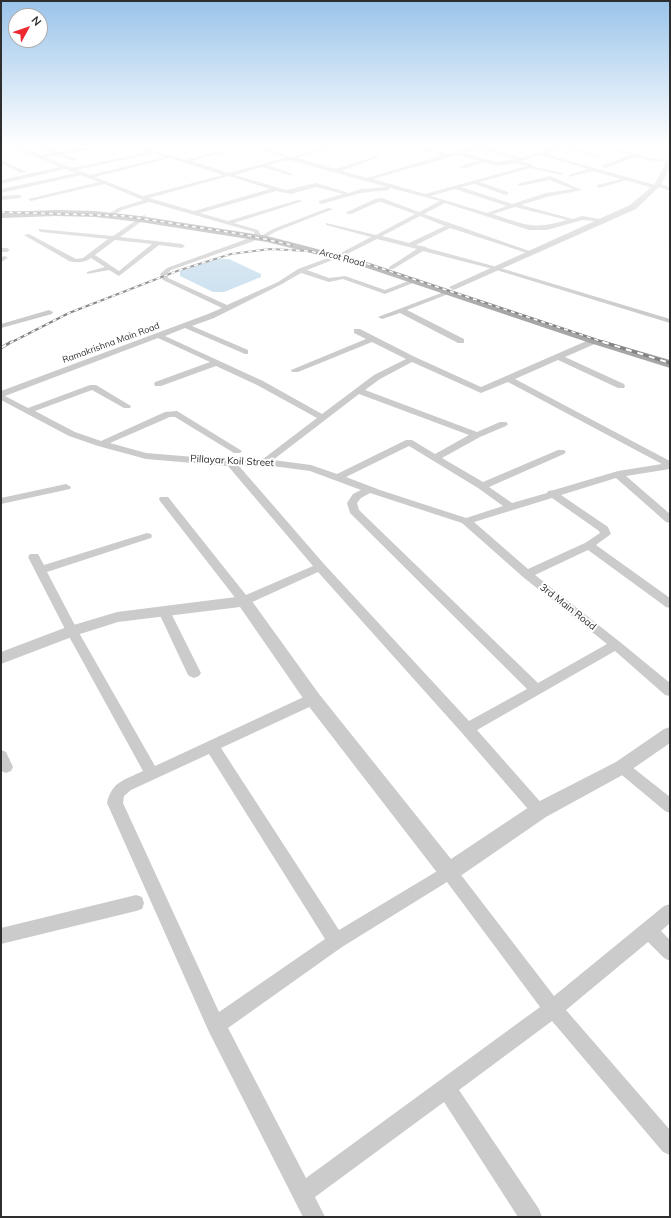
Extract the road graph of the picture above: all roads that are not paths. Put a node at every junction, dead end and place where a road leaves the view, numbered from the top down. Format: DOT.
graph roads {
  1 [pos="141,201"];
  2 [pos="152,201"];
  3 [pos="237,201"];
  4 [pos="298,201"];
  5 [pos="325,201"];
  6 [pos="378,201"];
  7 [pos="382,201"];
  8 [pos="445,201"];
  9 [pos="500,201"];
  10 [pos="527,201"];
  11 [pos="640,201"];
  12 [pos="321,202"];
  13 [pos="513,205"];
  14 [pos="330,210"];
  15 [pos="1,213"];
  16 [pos="349,213"];
  17 [pos="111,214"];
  18 [pos="193,214"];
  19 [pos="419,214"];
  20 [pos="485,215"];
  21 [pos="142,218"];
  22 [pos="572,220"];
  23 [pos="604,220"];
  24 [pos="328,224"];
  25 [pos="450,226"];
  26 [pos="230,229"];
  27 [pos="42,230"];
  28 [pos="27,236"];
  29 [pos="260,236"];
  30 [pos="377,236"];
  31 [pos="112,239"];
  32 [pos="158,243"];
  33 [pos="411,245"];
  34 [pos="182,246"];
  35 [pos="424,248"];
  36 [pos="532,253"];
  37 [pos="91,255"];
  38 [pos="340,255"];
  39 [pos="110,268"];
  40 [pos="391,268"];
  41 [pos="495,268"];
  42 [pos="300,270"];
  43 [pos="89,273"];
  44 [pos="416,280"];
  45 [pos="451,290"];
  46 [pos="227,308"];
  47 [pos="401,310"];
  48 [pos="49,312"];
  49 [pos="382,317"];
  50 [pos="670,321"];
  51 [pos="1,326"];
  52 [pos="186,326"];
  53 [pos="357,331"];
  54 [pos="160,336"];
  55 [pos="373,339"];
  56 [pos="461,341"];
  57 [pos="594,341"];
  58 [pos="246,352"];
  59 [pos="558,357"];
  60 [pos="670,358"];
  61 [pos="412,359"];
  62 [pos="216,363"];
  63 [pos="670,364"];
  64 [pos="295,370"];
  65 [pos="508,380"];
  66 [pos="158,384"];
  67 [pos="622,386"];
  68 [pos="358,391"];
  69 [pos="1,395"];
  70 [pos="127,406"];
  71 [pos="28,411"];
  72 [pos="323,418"];
  73 [pos="503,424"];
  74 [pos="477,435"];
  75 [pos="101,444"];
  76 [pos="237,451"];
  77 [pos="561,452"];
  78 [pos="434,458"];
  79 [pos="265,462"];
  80 [pos="230,463"];
  81 [pos="670,466"];
  82 [pos="618,474"];
  83 [pos="338,477"];
  84 [pos="482,486"];
  85 [pos="66,487"];
  86 [pos="369,490"];
  87 [pos="552,494"];
  88 [pos="164,500"];
  89 [pos="1,501"];
  90 [pos="509,506"];
  91 [pos="670,520"];
  92 [pos="466,521"];
  93 [pos="147,536"];
  94 [pos="589,545"];
  95 [pos="34,558"];
  96 [pos="320,567"];
  97 [pos="41,570"];
  98 [pos="527,574"];
  99 [pos="244,601"];
  100 [pos="670,604"];
  101 [pos="164,611"];
  102 [pos="72,631"];
  103 [pos="616,645"];
  104 [pos="1,658"];
  105 [pos="194,673"];
  106 [pos="537,690"];
  107 [pos="670,691"];
  108 [pos="313,699"];
  109 [pos="467,729"];
  110 [pos="670,734"];
  111 [pos="212,746"];
  112 [pos="622,767"];
  113 [pos="152,772"];
  114 [pos="670,806"];
  115 [pos="539,812"];
  116 [pos="448,872"];
  117 [pos="136,903"];
  118 [pos="670,912"];
  119 [pos="649,931"];
  120 [pos="1,936"];
  121 [pos="336,941"];
  122 [pos="670,952"];
  123 [pos="553,1010"];
  124 [pos="216,1025"];
  125 [pos="446,1088"];
  126 [pos="670,1145"];
  127 [pos="302,1194"];
  128 [pos="314,1217"];
  129 [pos="531,1217"];
  1 -- 17 [label="street"];
  2 -- 18 [label="street"];
  3 -- 18 [label="street"];
  4 -- 26 [label="street"];
  5 -- 12 [label="street"];
  6 -- 16 [label="street"];
  7 -- 19 [label="street"];
  8 -- 19 [label="street, Ramakrishna Main Road"];
  8 -- 20 [label="street"];
  9 -- 13 [label="street"];
  10 -- 13 [label="street"];
  11 -- 23 [label="street"];
  13 -- 20 [label="street"];
  13 -- 22 [label="street"];
  14 -- 29 [label="street"];
  15 -- 17 [label="main road, Arcot Road"];
  17 -- 21 [label="main road, Arcot Road"];
  18 -- 26 [label="street"];
  19 -- 25 [label="street"];
  19 -- 30 [label="street, Ramakrishna Main Road"];
  20 -- 22 [label="street"];
  21 -- 26 [label="main road, Arcot Road"];
  21 -- 31 [label="street"];
  22 -- 23 [label="street"];
  23 -- 36 [label="street"];
  24 -- 30 [label="street"];
  25 -- 33 [label="street"];
  25 -- 36 [label="street"];
  26 -- 29 [label="main road, Arcot Road"];
  27 -- 31 [label="street"];
  28 -- 37 [label="street"];
  29 -- 38 [label="main road, Arcot Road"];
  29 -- 46 [label="street"];
  30 -- 33 [label="street"];
  30 -- 38 [label="street, Ramakrishna Main Road"];
  31 -- 32 [label="street"];
  31 -- 37 [label="street"];
  32 -- 34 [label="street"];
  32 -- 39 [label="street"];
  33 -- 35 [label="street"];
  35 -- 40 [label="street"];
  35 -- 41 [label="street"];
  36 -- 41 [label="street"];
  37 -- 39 [label="street"];
  38 -- 40 [label="main road, Arcot Road"];
  38 -- 42 [label="street, Ramakrishna Main Road"];
  38 -- 44 [label="main road, Arcot Road"];
  39 -- 43 [label="street"];
  40 -- 45 [label="main road, Arcot Road"];
  41 -- 45 [label="street"];
  41 -- 50 [label="street"];
  42 -- 44 [label="street"];
  42 -- 46 [label="street, Ramakrishna Main Road"];
  44 -- 45 [label="main road, Arcot Road"];
  45 -- 47 [label="street"];
  45 -- 57 [label="main road, Arcot Road"];
  45 -- 60 [label="main road, Arcot Road"];
  46 -- 52 [label="street, Ramakrishna Main Road"];
  47 -- 49 [label="street"];
  47 -- 56 [label="street"];
  48 -- 51 [label="street"];
  52 -- 54 [label="street, Ramakrishna Main Road"];
  52 -- 58 [label="street"];
  53 -- 55 [label="street"];
  54 -- 62 [label="street"];
  54 -- 69 [label="street, Ramakrishna Main Road"];
  55 -- 61 [label="street"];
  55 -- 64 [label="street"];
  57 -- 59 [label="street"];
  57 -- 63 [label="main road, Arcot Road"];
  59 -- 65 [label="street"];
  59 -- 67 [label="street"];
  61 -- 65 [label="street"];
  61 -- 68 [label="street"];
  62 -- 66 [label="street"];
  62 -- 72 [label="street"];
  65 -- 81 [label="street"];
  68 -- 72 [label="street"];
  68 -- 74 [label="street"];
  69 -- 71 [label="street, Pillayar Koil Street"];
  70 -- 71 [label="street"];
  71 -- 75 [label="street, Pillayar Koil Street"];
  72 -- 79 [label="street"];
  73 -- 74 [label="street"];
  74 -- 78 [label="street"];
  75 -- 76 [label="street"];
  75 -- 80 [label="street, Pillayar Koil Street"];
  77 -- 84 [label="street"];
  78 -- 83 [label="street"];
  78 -- 84 [label="street"];
  79 -- 80 [label="street, Pillayar Koil Street"];
  79 -- 83 [label="street, Pillayar Koil Street"];
  80 -- 96 [label="street"];
  81 -- 82 [label="street"];
  82 -- 87 [label="street"];
  82 -- 91 [label="street"];
  83 -- 86 [label="street, Pillayar Koil Street"];
  84 -- 90 [label="street"];
  85 -- 89 [label="street"];
  86 -- 92 [label="street, Pillayar Koil Street"];
  86 -- 106 [label="street"];
  87 -- 90 [label="street"];
  87 -- 94 [label="street"];
  88 -- 99 [label="street"];
  90 -- 92 [label="street"];
  92 -- 98 [label="street, 3rd Main Road"];
  93 -- 97 [label="street"];
  94 -- 98 [label="street"];
  94 -- 100 [label="street"];
  95 -- 97 [label="street"];
  96 -- 99 [label="street"];
  96 -- 109 [label="street"];
  97 -- 102 [label="street"];
  98 -- 103 [label="street, 3rd Main Road"];
  99 -- 101 [label="street"];
  99 -- 108 [label="street"];
  101 -- 102 [label="street"];
  101 -- 105 [label="street"];
  102 -- 104 [label="street"];
  102 -- 113 [label="street"];
  103 -- 106 [label="street"];
  103 -- 107 [label="street, 3rd Main Road"];
  106 -- 109 [label="street"];
  108 -- 111 [label="street"];
  108 -- 116 [label="street"];
  109 -- 115 [label="street"];
  110 -- 112 [label="street"];
  111 -- 113 [label="street"];
  111 -- 121 [label="street"];
  112 -- 114 [label="street"];
  112 -- 115 [label="street"];
  113 -- 124 [label="street"];
  115 -- 116 [label="street"];
  116 -- 121 [label="street"];
  116 -- 123 [label="street"];
  117 -- 120 [label="street"];
  118 -- 119 [label="street"];
  119 -- 122 [label="street"];
  119 -- 123 [label="street"];
  121 -- 124 [label="street"];
  123 -- 125 [label="street"];
  123 -- 126 [label="street"];
  124 -- 127 [label="street"];
  125 -- 127 [label="street"];
  125 -- 129 [label="street"];
  127 -- 128 [label="street"];
}
